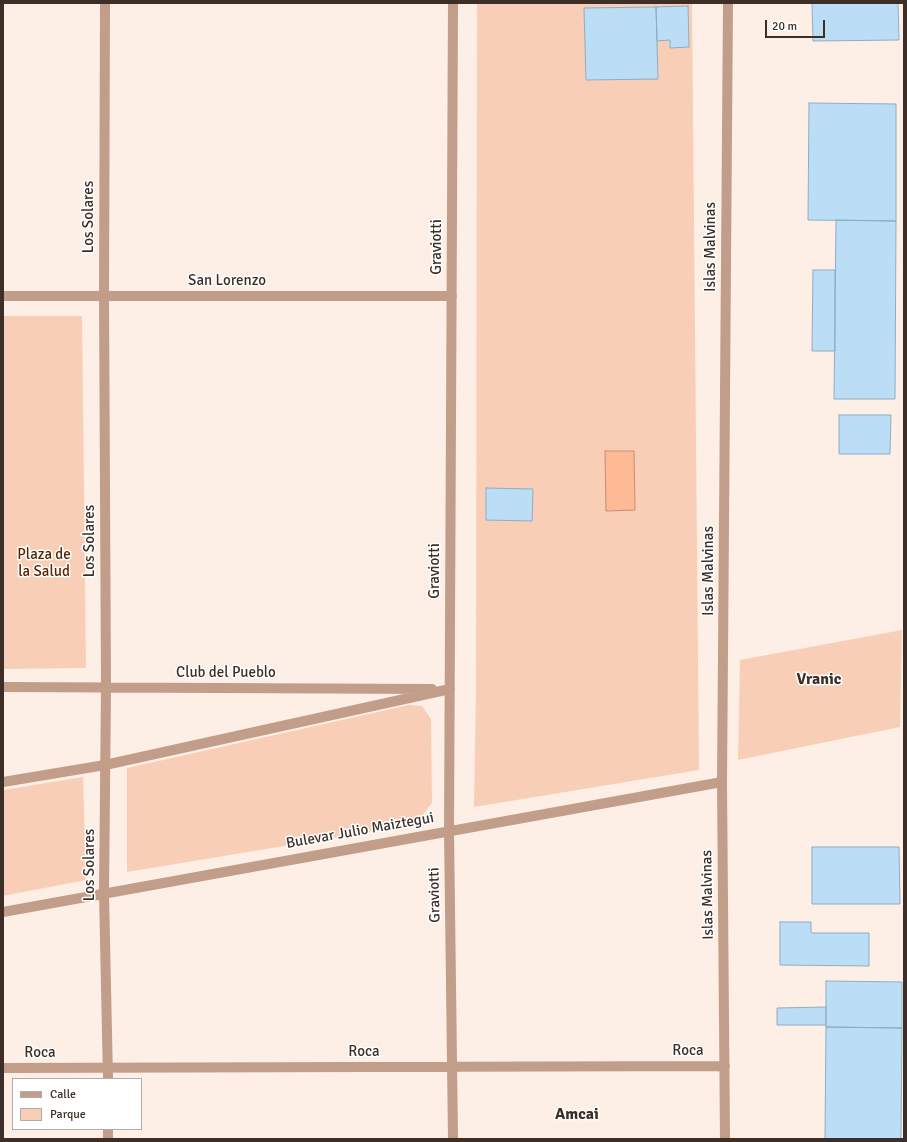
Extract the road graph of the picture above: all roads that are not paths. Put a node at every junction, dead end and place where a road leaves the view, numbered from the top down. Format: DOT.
graph roads {
  1 [pos="105,3"];
  2 [pos="453,3"];
  3 [pos="728,3"];
  4 [pos="3,296"];
  5 [pos="452,296"];
  6 [pos="104,297"];
  7 [pos="3,687"];
  8 [pos="106,687"];
  9 [pos="450,689"];
  10 [pos="105,765"];
  11 [pos="3,782"];
  12 [pos="722,782"];
  13 [pos="449,830"];
  14 [pos="104,894"];
  15 [pos="3,912"];
  16 [pos="725,1066"];
  17 [pos="452,1067"];
  18 [pos="3,1068"];
  19 [pos="108,1068"];
  20 [pos="108,1078"];
  21 [pos="453,1139"];
  22 [pos="725,1139"];
  1 -- 6 [label="street, Los Solares"];
  2 -- 5 [label="street, Graviotti"];
  3 -- 12 [label="street, Islas Malvinas"];
  4 -- 6 [label="street, San Lorenzo"];
  5 -- 6 [label="street, San Lorenzo"];
  5 -- 9 [label="street, Graviotti"];
  6 -- 8 [label="street, Los Solares"];
  7 -- 8 [label="street, Club del Pueblo"];
  8 -- 9 [label="street, Club del Pueblo"];
  8 -- 10 [label="street, Los Solares"];
  9 -- 10 [label="street"];
  9 -- 13 [label="street, Graviotti"];
  10 -- 11 [label="street"];
  10 -- 14 [label="street, Los Solares"];
  12 -- 13 [label="street, Bulevar Julio Maiztegui"];
  12 -- 16 [label="street, Islas Malvinas"];
  13 -- 14 [label="street, Bulevar Julio Maiztegui"];
  13 -- 17 [label="street, Graviotti"];
  14 -- 15 [label="street, Bulevar Julio Maiztegui"];
  14 -- 19 [label="street, Los Solares"];
  16 -- 17 [label="street, Roca"];
  16 -- 22 [label="street, Islas Malvinas"];
  17 -- 19 [label="street, Roca"];
  17 -- 21 [label="street, Graviotti"];
  18 -- 19 [label="street, Roca"];
  19 -- 20 [label="street, Los Solares"];
}
